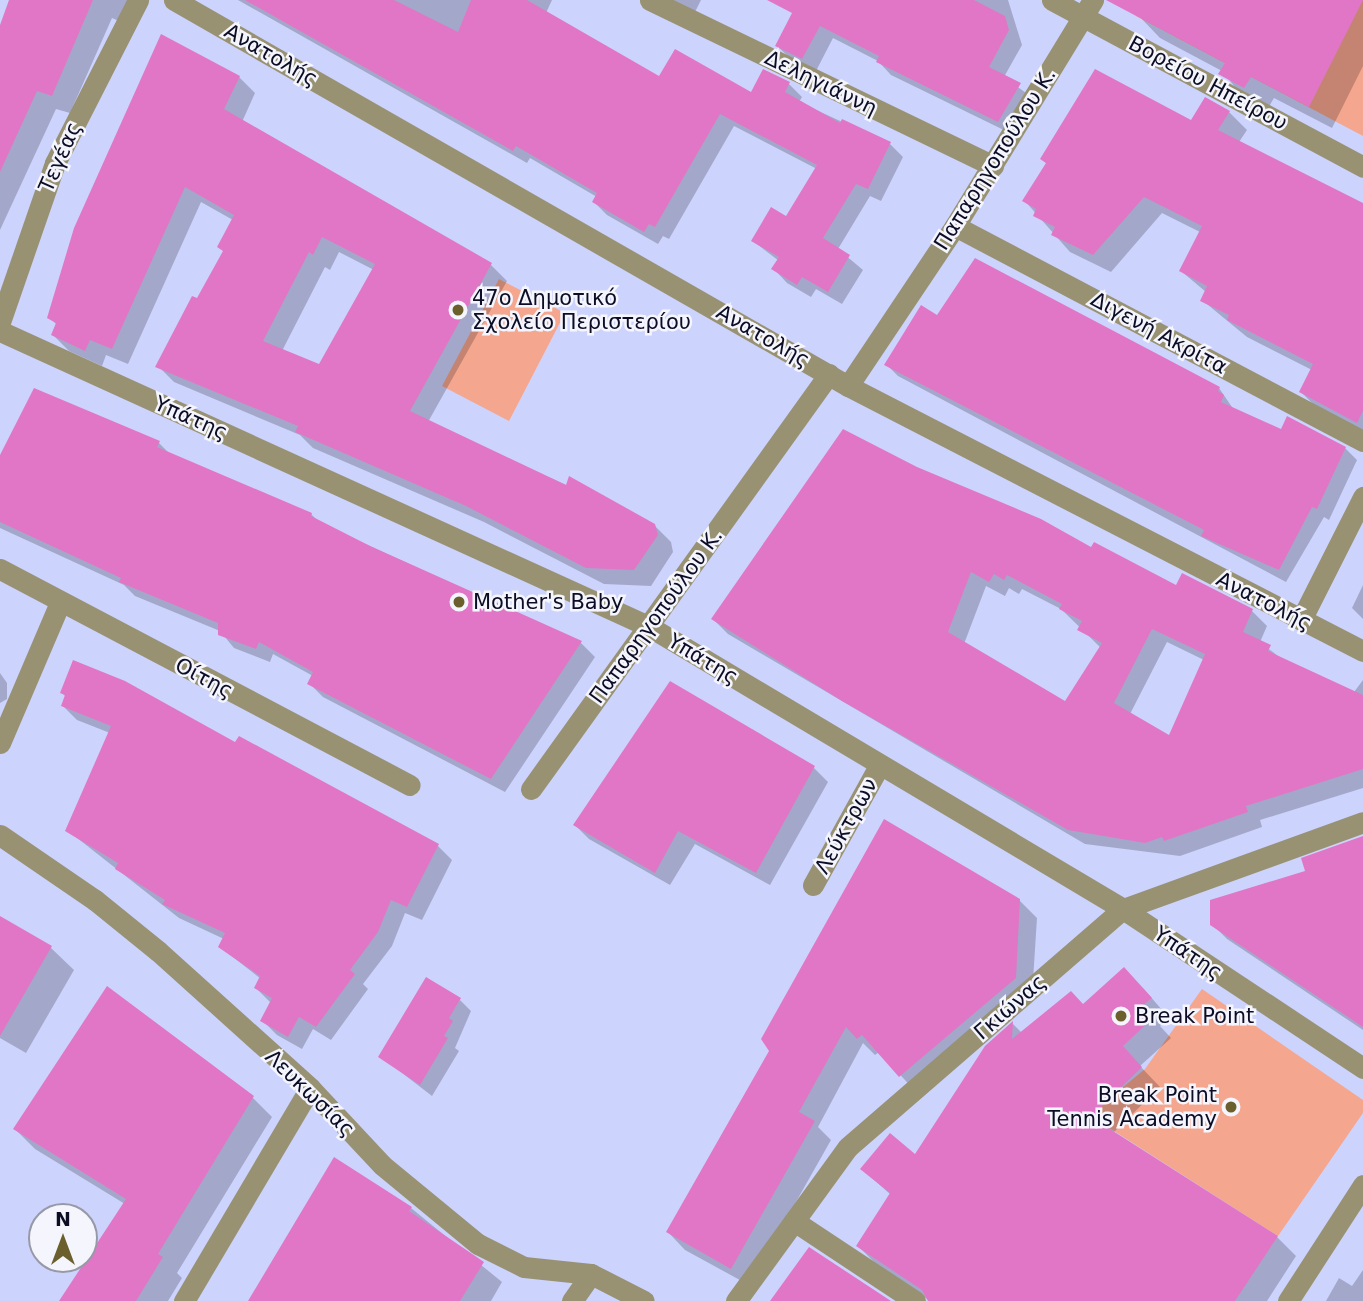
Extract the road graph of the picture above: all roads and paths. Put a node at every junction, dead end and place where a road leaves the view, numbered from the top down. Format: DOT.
graph roads {
  1 [pos="138,0"];
  2 [pos="174,0"];
  3 [pos="650,0"];
  4 [pos="1052,0"];
  5 [pos="1089,8"];
  6 [pos="993,166"];
  7 [pos="1363,167"];
  8 [pos="955,226"];
  9 [pos="0,322"];
  10 [pos="0,331"];
  11 [pos="829,374"];
  12 [pos="848,386"];
  13 [pos="1363,441"];
  14 [pos="1363,497"];
  15 [pos="0,569"];
  16 [pos="60,602"];
  17 [pos="1301,620"];
  18 [pos="650,627"];
  19 [pos="1363,651"];
  20 [pos="0,743"];
  21 [pos="879,766"];
  22 [pos="408,785"];
  23 [pos="531,789"];
  24 [pos="1363,822"];
  25 [pos="0,835"];
  26 [pos="813,885"];
  27 [pos="1123,909"];
  28 [pos="1363,1068"];
  29 [pos="310,1088"];
  30 [pos="1363,1185"];
  31 [pos="794,1221"];
  32 [pos="591,1274"];
  33 [pos="184,1301"];
  34 [pos="572,1301"];
  35 [pos="644,1301"];
  36 [pos="736,1301"];
  37 [pos="915,1301"];
  38 [pos="1288,1301"];
  1 -- 9 [label="street, Τεγέας"];
  2 -- 11 [label="street, Ανατολής"];
  3 -- 6 [label="street, Δεληγιάννη"];
  4 -- 5 [label="street, Βορείου Ηπείρου"];
  5 -- 6 [label="street, Παπαρηγοπούλου Κ."];
  5 -- 7 [label="street, Βορείου Ηπείρου"];
  6 -- 8 [label="street, Παπαρηγοπούλου Κ."];
  8 -- 12 [label="street, Παπαρηγοπούλου Κ."];
  8 -- 13 [label="street, Διγενή Ακρίτα"];
  10 -- 18 [label="street, Υπάτης"];
  11 -- 12 [label="street, Ανατολής"];
  11 -- 18 [label="street, Παπαρηγοπούλου Κ."];
  12 -- 17 [label="street, Ανατολής"];
  14 -- 17 [label="street"];
  15 -- 16 [label="street, Οίτης"];
  16 -- 20 [label="street"];
  16 -- 22 [label="street, Οίτης"];
  17 -- 19 [label="street, Ανατολής"];
  18 -- 21 [label="street, Υπάτης"];
  18 -- 23 [label="street, Παπαρηγοπούλου Κ."];
  21 -- 26 [label="street, Λεύκτρων"];
  21 -- 27 [label="street, Υπάτης"];
  24 -- 27 [label="street, Γκιώνας"];
  25 -- 29 [label="street, Λευκωσίας"];
  27 -- 28 [label="street, Υπάτης"];
  27 -- 31 [label="street, Γκιώνας"];
  29 -- 32 [label="street, Λευκωσίας"];
  29 -- 33 [label="street"];
  30 -- 38 [label="street"];
  31 -- 36 [label="street, Γκιώνας"];
  31 -- 37 [label="street"];
  32 -- 34 [label="street"];
  32 -- 35 [label="street, Λευκωσίας"];
}
